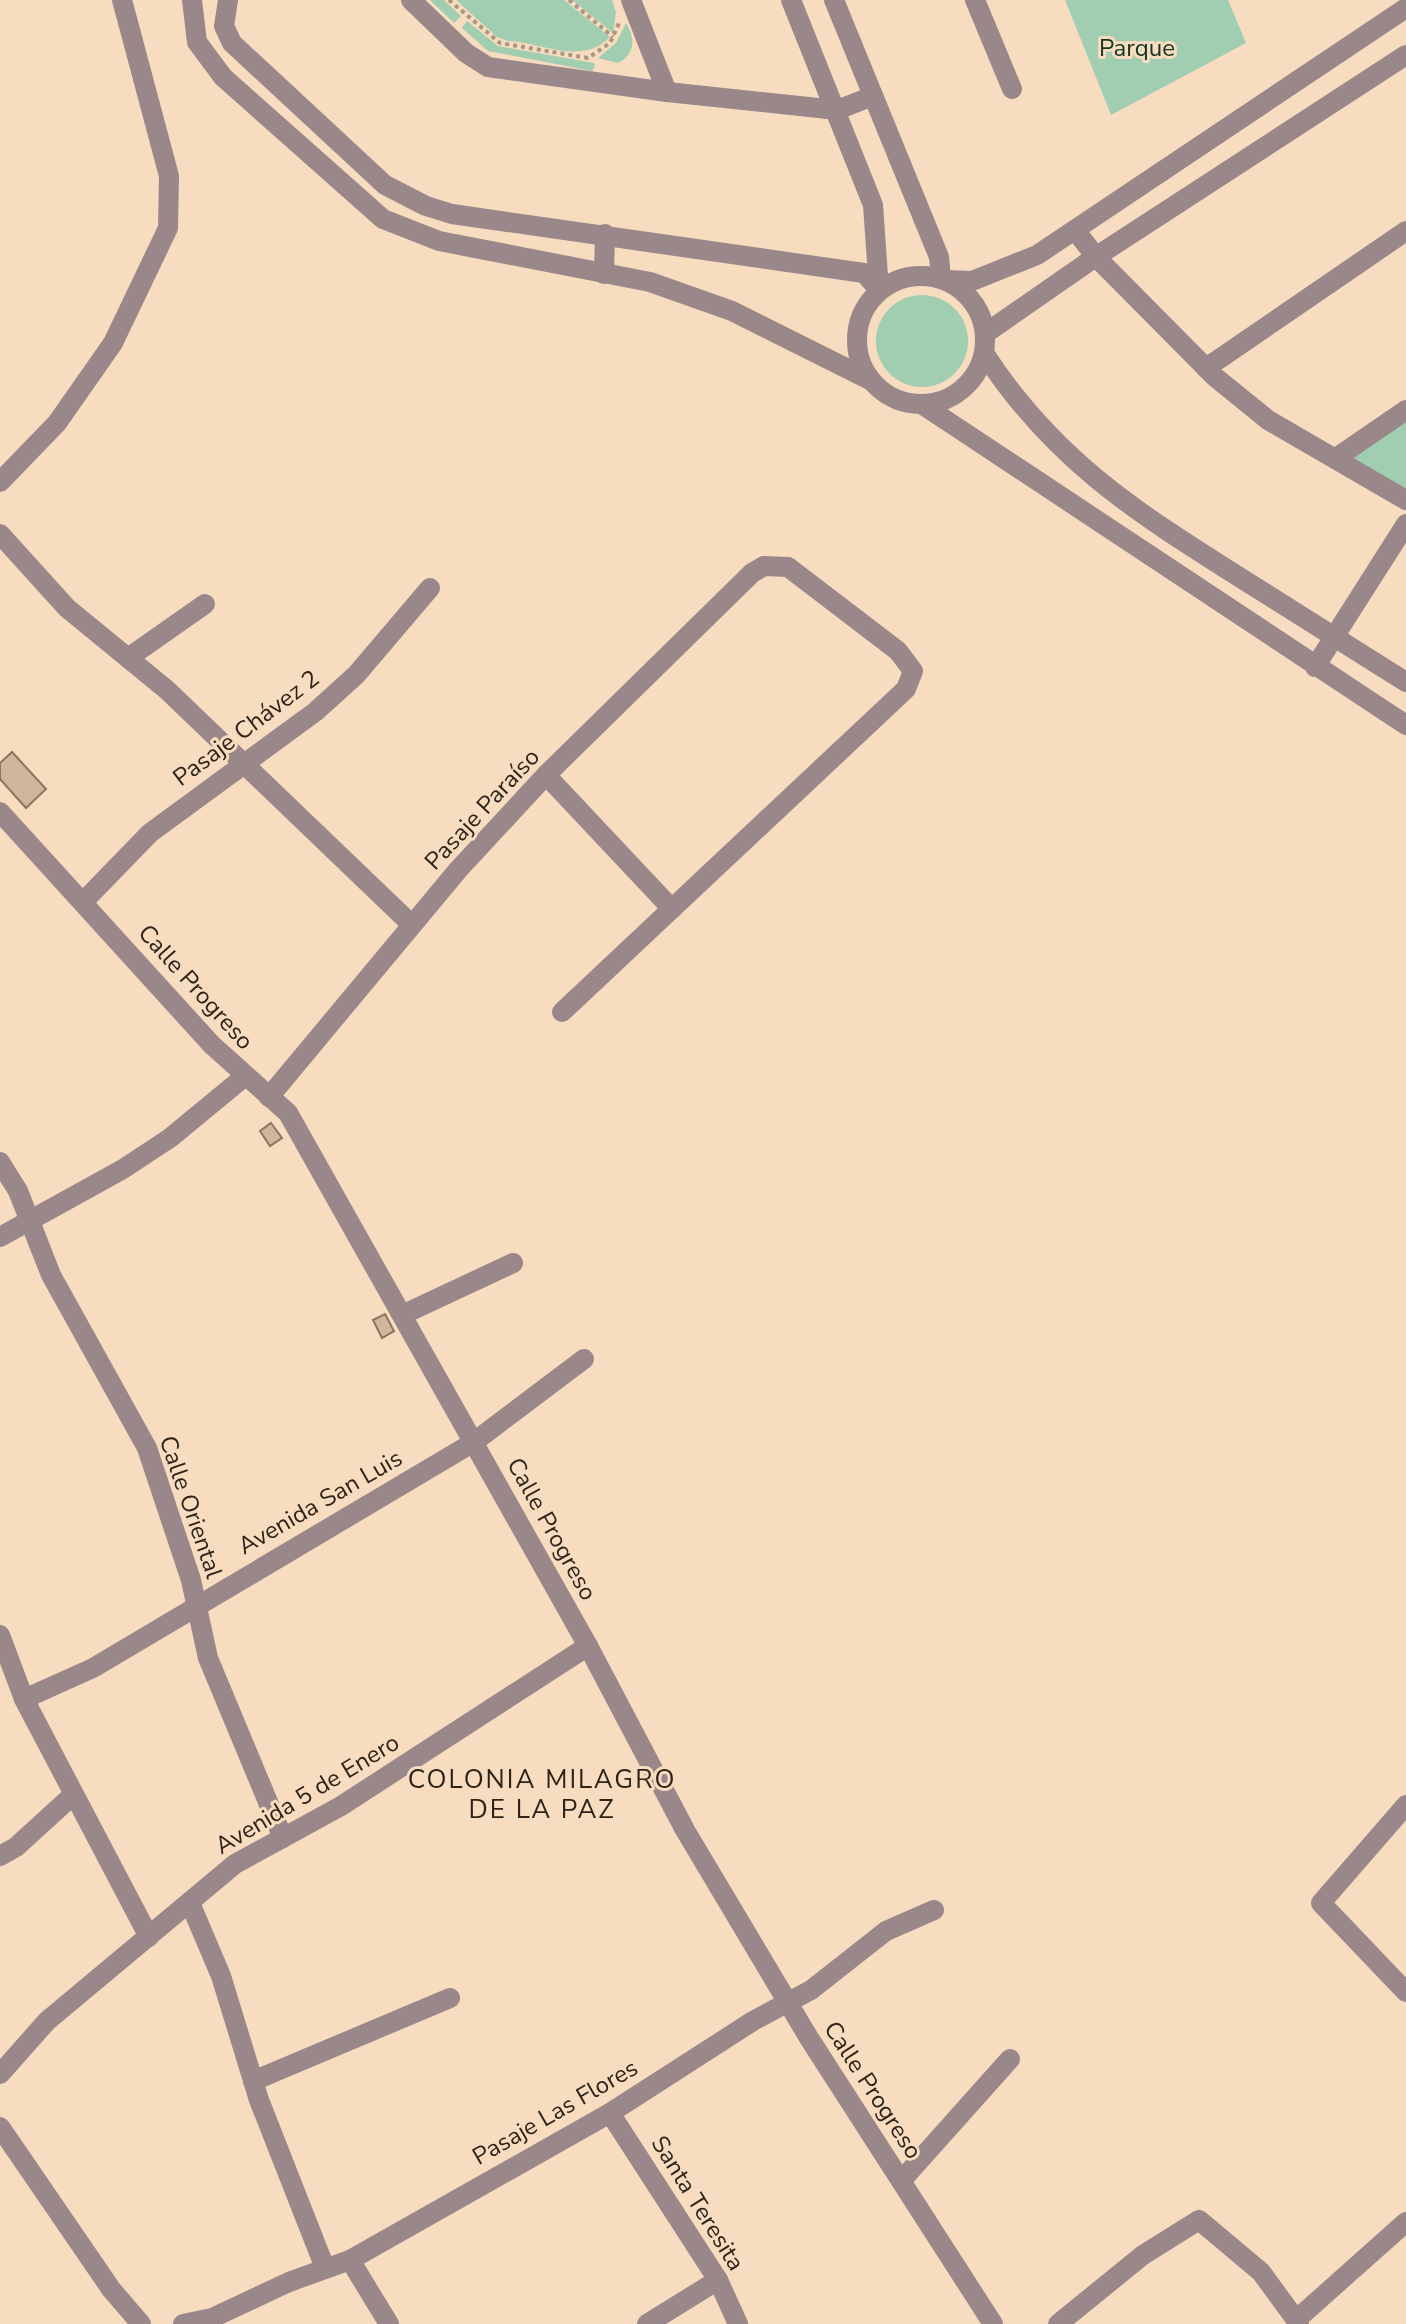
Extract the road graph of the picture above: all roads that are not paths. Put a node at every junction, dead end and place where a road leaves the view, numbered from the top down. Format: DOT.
graph roads {
  1 [pos="122,0"];
  2 [pos="192,0"];
  3 [pos="228,0"];
  4 [pos="411,0"];
  5 [pos="631,0"];
  6 [pos="791,0"];
  7 [pos="834,0"];
  8 [pos="975,0"];
  9 [pos="1406,8"];
  10 [pos="1406,55"];
  11 [pos="1012,89"];
  12 [pos="667,92"];
  13 [pos="873,96"];
  14 [pos="837,110"];
  15 [pos="311,116"];
  16 [pos="293,140"];
  17 [pos="1075,230"];
  18 [pos="1406,231"];
  19 [pos="605,234"];
  20 [pos="1096,257"];
  21 [pos="604,274"];
  22 [pos="943,280"];
  23 [pos="879,290"];
  24 [pos="985,343"];
  25 [pos="1206,368"];
  26 [pos="870,380"];
  27 [pos="923,405"];
  28 [pos="1406,410"];
  29 [pos="1336,458"];
  30 [pos="0,482"];
  31 [pos="1406,500"];
  32 [pos="1406,524"];
  33 [pos="0,534"];
  34 [pos="430,588"];
  35 [pos="205,604"];
  36 [pos="1334,637"];
  37 [pos="128,658"];
  38 [pos="1315,667"];
  39 [pos="1406,682"];
  40 [pos="1406,725"];
  41 [pos="245,763"];
  42 [pos="546,775"];
  43 [pos="0,812"];
  44 [pos="84,901"];
  45 [pos="672,909"];
  46 [pos="412,925"];
  47 [pos="562,1012"];
  48 [pos="244,1077"];
  49 [pos="269,1097"];
  50 [pos="0,1162"];
  51 [pos="30,1220"];
  52 [pos="0,1237"];
  53 [pos="513,1263"];
  54 [pos="402,1315"];
  55 [pos="584,1359"];
  56 [pos="474,1442"];
  57 [pos="196,1605"];
  58 [pos="0,1635"];
  59 [pos="588,1646"];
  60 [pos="6,1669"];
  61 [pos="24,1699"];
  62 [pos="73,1795"];
  63 [pos="1406,1805"];
  64 [pos="283,1838"];
  65 [pos="0,1856"];
  66 [pos="190,1903"];
  67 [pos="934,1910"];
  68 [pos="149,1937"];
  69 [pos="1406,1992"];
  70 [pos="450,1998"];
  71 [pos="787,2003"];
  72 [pos="1010,2059"];
  73 [pos="0,2074"];
  74 [pos="253,2081"];
  75 [pos="610,2113"];
  76 [pos="0,2127"];
  77 [pos="901,2181"];
  78 [pos="1406,2222"];
  79 [pos="350,2260"];
  80 [pos="325,2268"];
  81 [pos="718,2280"];
  82 [pos="1298,2322"];
  83 [pos="141,2324"];
  84 [pos="183,2324"];
  85 [pos="389,2324"];
  86 [pos="647,2324"];
  87 [pos="738,2324"];
  88 [pos="993,2324"];
  89 [pos="1058,2324"];
  1 -- 30 [label="street"];
  2 -- 16 [label="street"];
  3 -- 15 [label="street"];
  4 -- 12 [label="street"];
  5 -- 12 [label="street"];
  6 -- 14 [label="street"];
  7 -- 13 [label="street"];
  8 -- 11 [label="street"];
  9 -- 17 [label="street"];
  10 -- 20 [label="street"];
  12 -- 14 [label="street"];
  13 -- 14 [label="street"];
  13 -- 22 [label="street"];
  14 -- 23 [label="street"];
  15 -- 16 [label="street"];
  15 -- 19 [label="street"];
  16 -- 21 [label="street"];
  17 -- 20 [label="street"];
  17 -- 22 [label="street"];
  18 -- 25 [label="street"];
  19 -- 21 [label="street"];
  19 -- 23 [label="street"];
  20 -- 24 [label="street"];
  20 -- 25 [label="street"];
  21 -- 26 [label="street"];
  22 -- 23 [label="street"];
  22 -- 24 [label="street"];
  23 -- 26 [label="street"];
  24 -- 27 [label="street"];
  24 -- 36 [label="street"];
  25 -- 29 [label="street"];
  26 -- 27 [label="street"];
  27 -- 38 [label="street"];
  28 -- 29 [label="street"];
  29 -- 31 [label="street"];
  32 -- 36 [label="street"];
  33 -- 37 [label="street"];
  34 -- 41 [label="street, Pasaje Chávez 2"];
  35 -- 37 [label="street"];
  36 -- 38 [label="street"];
  36 -- 39 [label="street"];
  37 -- 41 [label="street"];
  38 -- 40 [label="street"];
  41 -- 44 [label="street, Pasaje Chávez 2"];
  41 -- 46 [label="street"];
  42 -- 45 [label="street"];
  42 -- 45 [label="street, Pasaje Paraíso"];
  42 -- 46 [label="street, Pasaje Paraíso"];
  43 -- 44 [label="street, Calle Progreso"];
  44 -- 48 [label="street, Calle Progreso"];
  45 -- 47 [label="street"];
  46 -- 49 [label="street, Pasaje Paraíso"];
  48 -- 49 [label="street, Calle Progreso"];
  48 -- 51 [label="street"];
  49 -- 54 [label="street, Calle Progreso"];
  50 -- 51 [label="street, Calle Oriental"];
  51 -- 52 [label="street"];
  51 -- 57 [label="street, Calle Oriental"];
  53 -- 54 [label="street"];
  54 -- 56 [label="street, Calle Progreso"];
  55 -- 56 [label="street, Avenida San Luis"];
  56 -- 57 [label="street, Avenida San Luis"];
  56 -- 59 [label="street, Calle Progreso"];
  57 -- 61 [label="street, Avenida San Luis"];
  57 -- 64 [label="street, Calle Oriental"];
  58 -- 60 [label="street"];
  59 -- 64 [label="street, Avenida 5 de Enero"];
  59 -- 71 [label="street, Calle Progreso"];
  60 -- 61 [label="street"];
  61 -- 62 [label="street"];
  62 -- 65 [label="street"];
  62 -- 68 [label="street"];
  63 -- 69 [label="street"];
  64 -- 66 [label="street, Avenida 5 de Enero"];
  66 -- 68 [label="street, Avenida 5 de Enero"];
  66 -- 74 [label="street"];
  67 -- 71 [label="street, Pasaje Las Flores"];
  68 -- 73 [label="street, Avenida 5 de Enero"];
  70 -- 74 [label="street"];
  71 -- 75 [label="street, Pasaje Las Flores"];
  71 -- 77 [label="street, Calle Progreso"];
  72 -- 77 [label="street"];
  74 -- 80 [label="street"];
  75 -- 79 [label="street, Pasaje Las Flores"];
  75 -- 81 [label="street, Santa Teresita"];
  76 -- 83 [label="street"];
  77 -- 88 [label="street, Calle Progreso"];
  78 -- 82 [label="street"];
  79 -- 80 [label="street, Pasaje Las Flores"];
  79 -- 85 [label="street"];
  80 -- 84 [label="street, Pasaje Las Flores"];
  81 -- 86 [label="street"];
  81 -- 87 [label="street, Santa Teresita"];
  82 -- 89 [label="street"];
}
